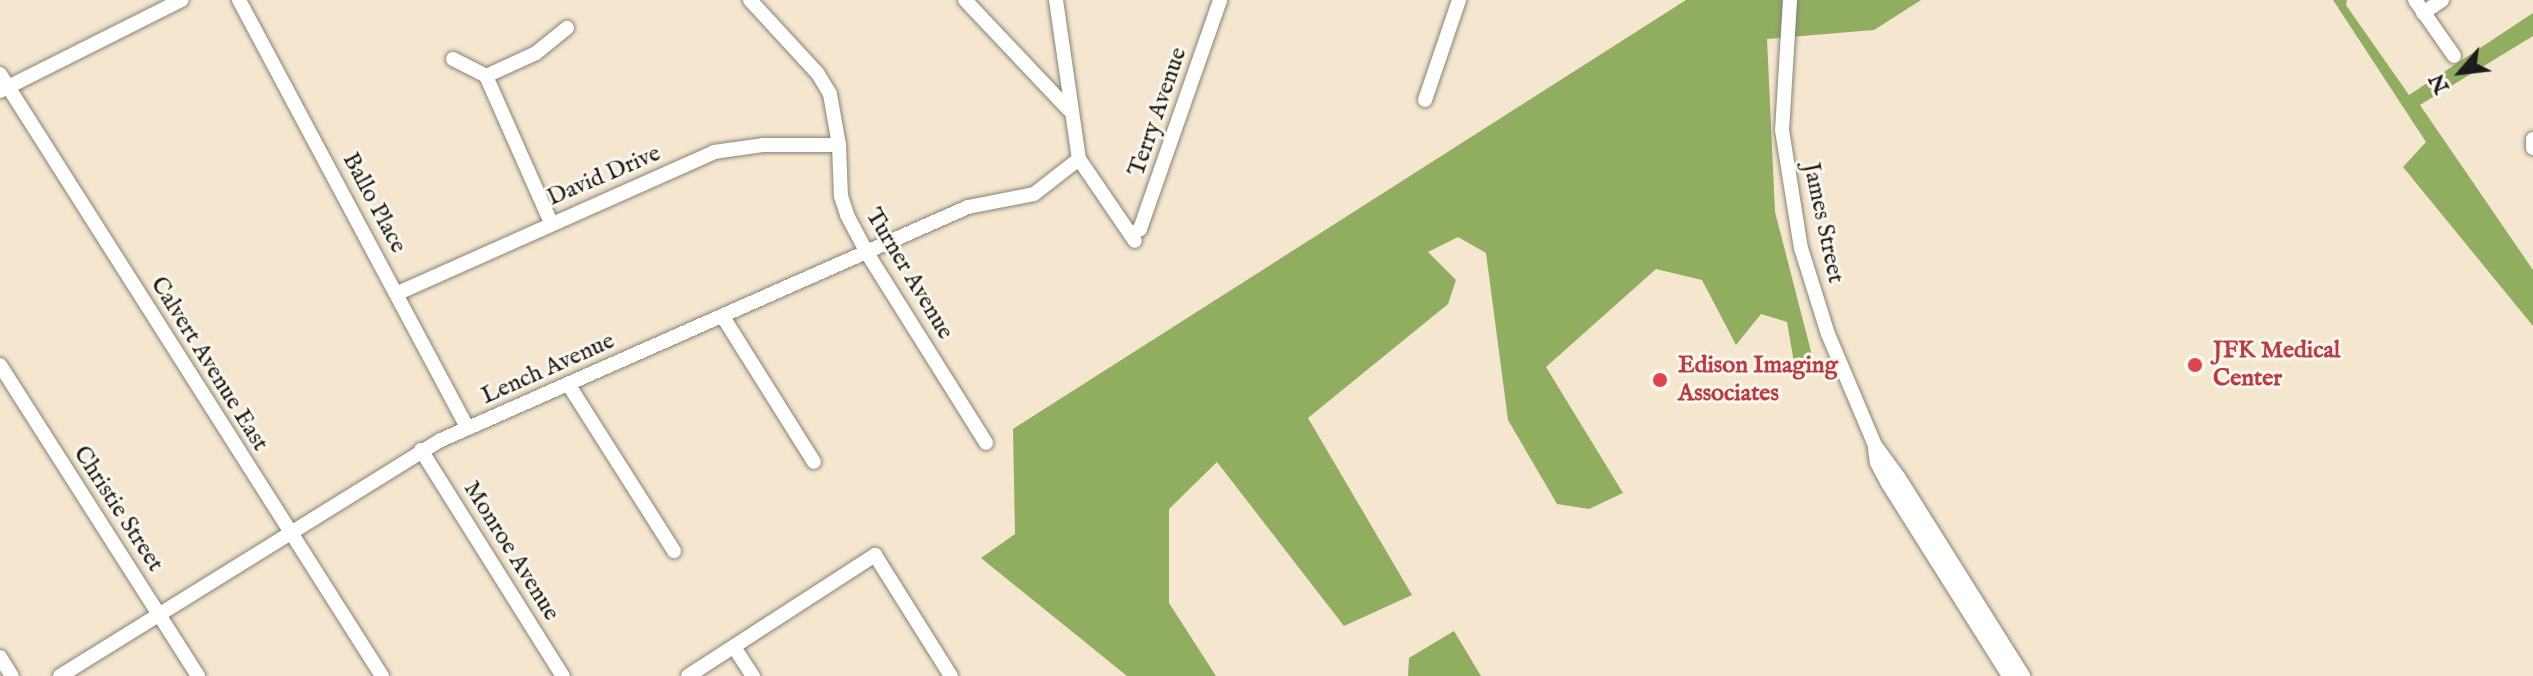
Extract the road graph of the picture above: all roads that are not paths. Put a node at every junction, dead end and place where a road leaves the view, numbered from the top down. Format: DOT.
graph roads {
  1 [pos="182,0"];
  2 [pos="239,0"];
  3 [pos="750,0"];
  4 [pos="965,0"];
  5 [pos="1056,0"];
  6 [pos="1220,0"];
  7 [pos="1459,0"];
  8 [pos="1790,0"];
  9 [pos="2442,0"];
  10 [pos="2419,6"];
  11 [pos="567,28"];
  12 [pos="2454,56"];
  13 [pos="453,59"];
  14 [pos="486,76"];
  15 [pos="3,84"];
  16 [pos="1425,100"];
  17 [pos="1069,110"];
  18 [pos="2533,139"];
  19 [pos="839,145"];
  20 [pos="2533,148"];
  21 [pos="1079,159"];
  22 [pos="551,223"];
  23 [pos="867,253"];
  24 [pos="398,293"];
  25 [pos="723,317"];
  26 [pos="0,365"];
  27 [pos="568,384"];
  28 [pos="468,428"];
  29 [pos="986,443"];
  30 [pos="1875,445"];
  31 [pos="421,450"];
  32 [pos="814,462"];
  33 [pos="290,533"];
  34 [pos="674,551"];
  35 [pos="161,616"];
  36 [pos="734,647"];
  37 [pos="0,657"];
  38 [pos="12,676"];
  39 [pos="60,676"];
  40 [pos="198,676"];
  41 [pos="382,676"];
  42 [pos="563,676"];
  43 [pos="688,676"];
  44 [pos="753,676"];
  45 [pos="951,676"];
  46 [pos="2009,676"];
  47 [pos="2023,676"];
  1 -- 15 [label="street"];
  2 -- 24 [label="street, Ballo Place"];
  3 -- 19 [label="street, Turner Avenue"];
  4 -- 17 [label="street"];
  5 -- 17 [label="street"];
  6 -- 21 [label="street, Terry Avenue"];
  7 -- 16 [label="street"];
  8 -- 30 [label="street, James Street"];
  9 -- 10 [label="street"];
  10 -- 12 [label="street"];
  11 -- 14 [label="street"];
  13 -- 14 [label="street"];
  14 -- 22 [label="street"];
  15 -- 33 [label="street, Calvert Avenue East"];
  17 -- 21 [label="street"];
  18 -- 20 [label="street"];
  19 -- 22 [label="street, David Drive"];
  19 -- 23 [label="street, Turner Avenue"];
  21 -- 23 [label="street, Lench Avenue"];
  22 -- 24 [label="street, David Drive"];
  23 -- 25 [label="street, Lench Avenue"];
  23 -- 29 [label="street, Turner Avenue"];
  24 -- 28 [label="street, Ballo Place"];
  25 -- 27 [label="street, Lench Avenue"];
  25 -- 32 [label="street"];
  26 -- 35 [label="street, Christie Street"];
  27 -- 28 [label="street, Lench Avenue"];
  27 -- 34 [label="street"];
  28 -- 31 [label="street, Lench Avenue"];
  30 -- 46 [label="street, James Street"];
  30 -- 47 [label="street, James Street"];
  31 -- 33 [label="street, Lench Avenue"];
  31 -- 42 [label="street, Monroe Avenue"];
  33 -- 35 [label="street, Lench Avenue"];
  33 -- 41 [label="street, Calvert Avenue East"];
  35 -- 39 [label="street, Lench Avenue"];
  35 -- 40 [label="street, Christie Street"];
  36 -- 43 [label="street"];
  36 -- 44 [label="street"];
  36 -- 45 [label="street"];
  37 -- 38 [label="street"];
}
